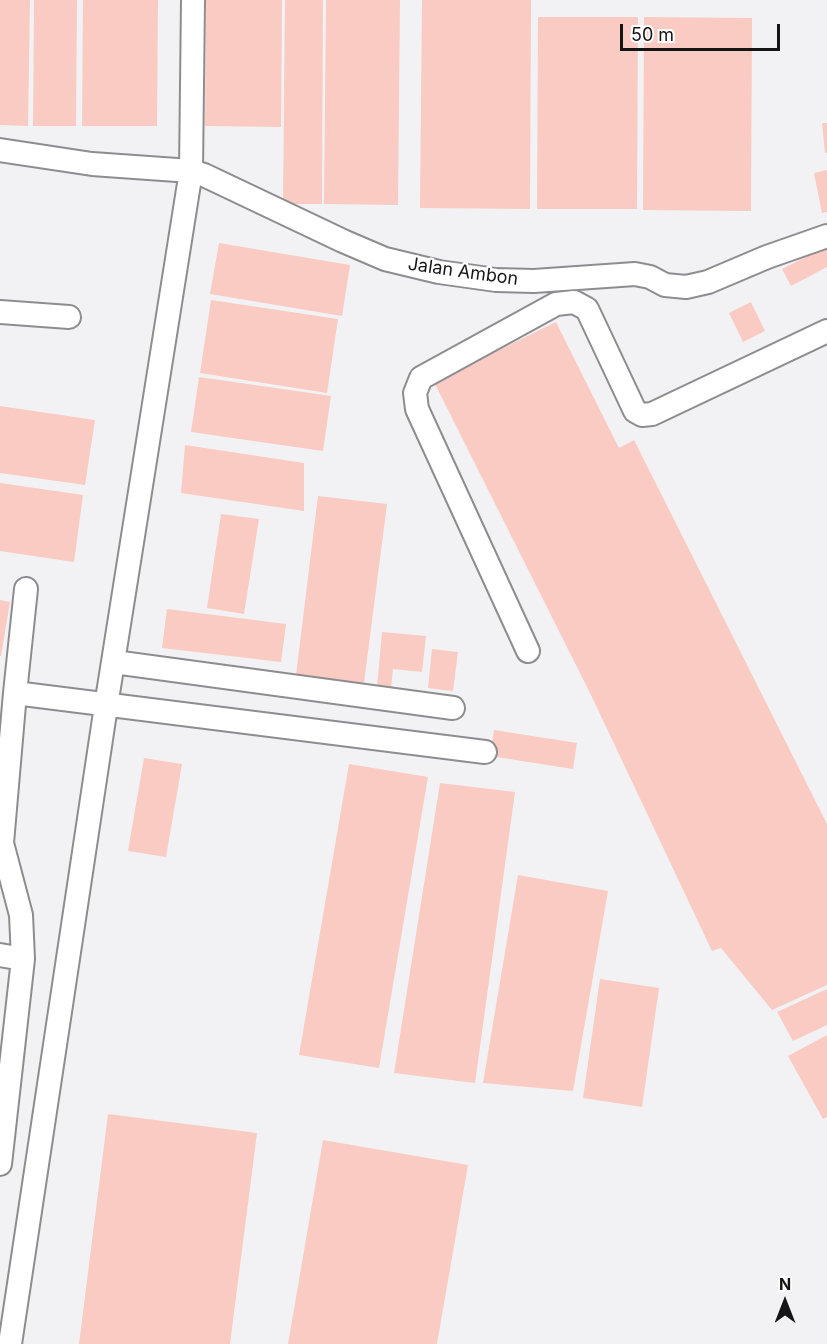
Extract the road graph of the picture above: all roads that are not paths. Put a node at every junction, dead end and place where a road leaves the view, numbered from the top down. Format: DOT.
graph roads {
  1 [pos="193,0"];
  2 [pos="0,150"];
  3 [pos="192,171"];
  4 [pos="827,236"];
  5 [pos="0,312"];
  6 [pos="69,317"];
  7 [pos="827,331"];
  8 [pos="26,589"];
  9 [pos="528,651"];
  10 [pos="114,662"];
  11 [pos="15,693"];
  12 [pos="106,706"];
  13 [pos="453,708"];
  14 [pos="485,752"];
  15 [pos="0,956"];
  16 [pos="23,959"];
  17 [pos="0,1164"];
  18 [pos="10,1344"];
  1 -- 3 [label="street"];
  2 -- 3 [label="street, Jalan Ambon"];
  3 -- 4 [label="street, Jalan Ambon"];
  3 -- 10 [label="street"];
  5 -- 6 [label="street"];
  7 -- 9 [label="street"];
  8 -- 11 [label="street"];
  10 -- 12 [label="street"];
  10 -- 13 [label="street"];
  11 -- 12 [label="street"];
  11 -- 16 [label="street"];
  12 -- 14 [label="street"];
  12 -- 18 [label="street"];
  15 -- 16 [label="street"];
  16 -- 17 [label="street"];
}
